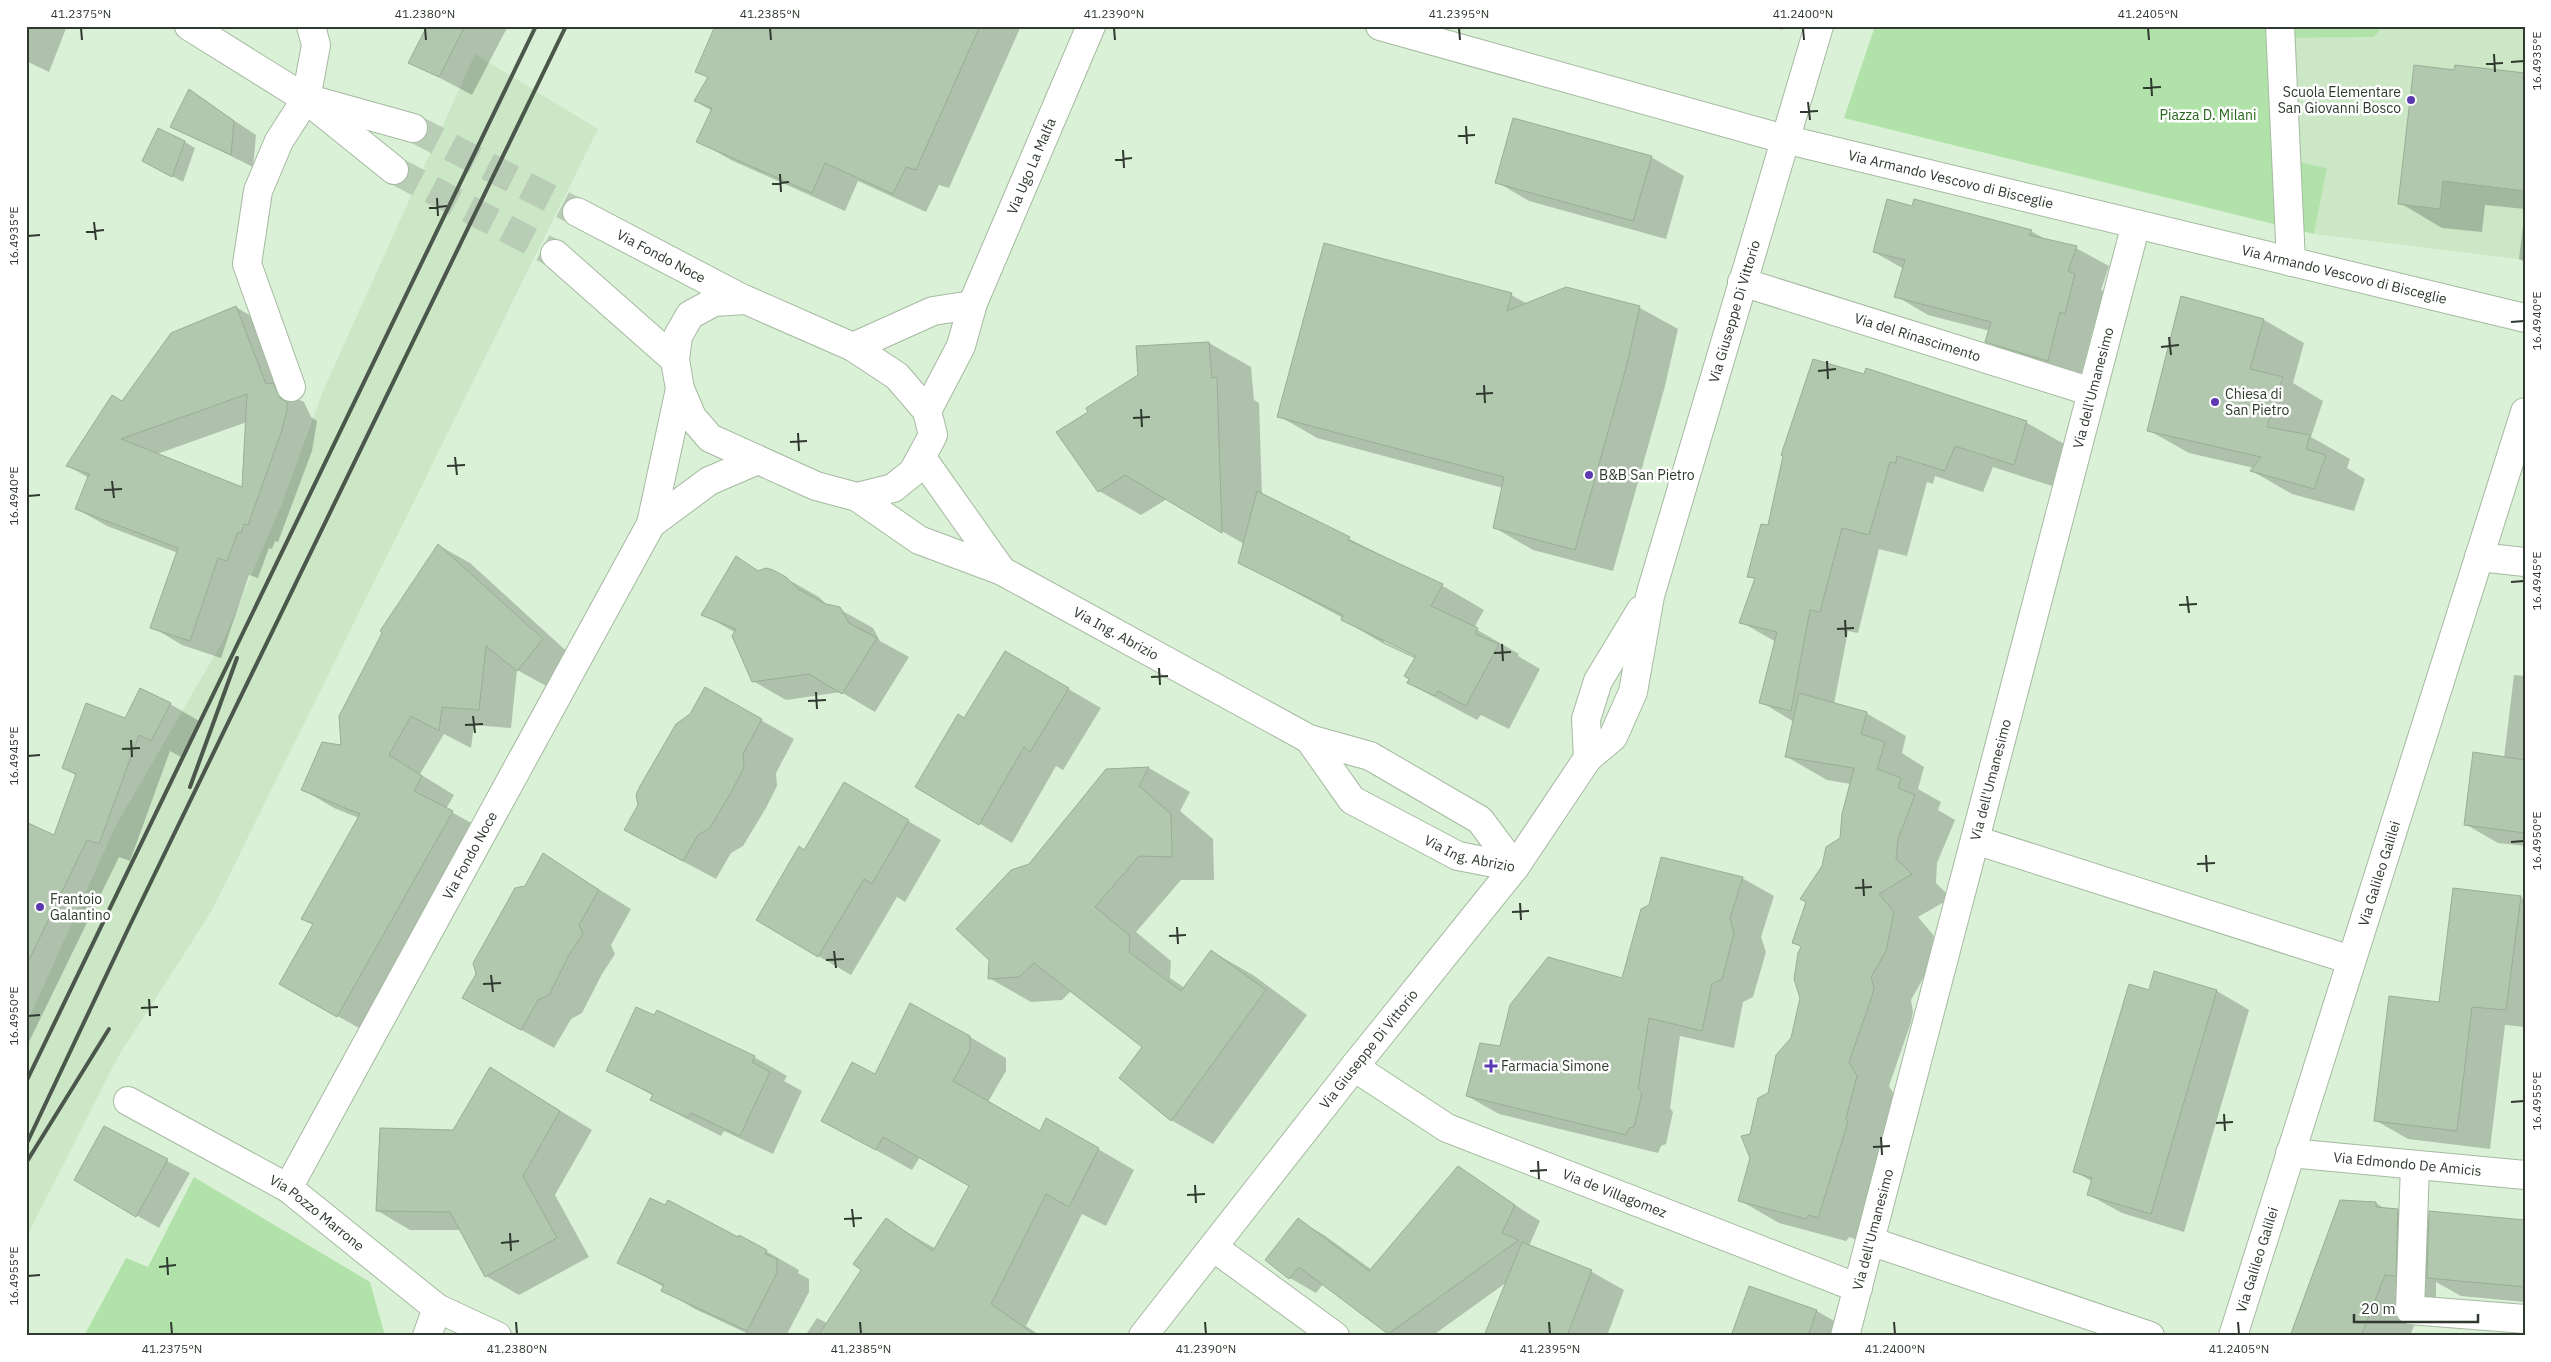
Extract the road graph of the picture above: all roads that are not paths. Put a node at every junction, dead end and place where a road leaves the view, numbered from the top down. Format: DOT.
graph roads {
  1 [pos="189,26"];
  2 [pos="311,26"];
  3 [pos="1091,26"];
  4 [pos="1380,26"];
  5 [pos="1819,26"];
  6 [pos="2280,26"];
  7 [pos="306,99"];
  8 [pos="413,128"];
  9 [pos="1784,139"];
  10 [pos="394,170"];
  11 [pos="577,212"];
  12 [pos="2136,224"];
  13 [pos="556,254"];
  14 [pos="2291,262"];
  15 [pos="1742,282"];
  16 [pos="746,300"];
  17 [pos="972,305"];
  18 [pos="2525,318"];
  19 [pos="853,346"];
  20 [pos="675,360"];
  21 [pos="291,387"];
  22 [pos="680,389"];
  23 [pos="2092,392"];
  24 [pos="928,411"];
  25 [pos="2525,412"];
  26 [pos="922,458"];
  27 [pos="758,460"];
  28 [pos="857,496"];
  29 [pos="651,524"];
  30 [pos="2479,557"];
  31 [pos="2525,562"];
  32 [pos="1002,571"];
  33 [pos="1650,596"];
  34 [pos="1309,739"];
  35 [pos="1588,758"];
  36 [pos="1975,840"];
  37 [pos="1515,867"];
  38 [pos="2351,960"];
  39 [pos="1354,1067"];
  40 [pos="128,1101"];
  41 [pos="2290,1153"];
  42 [pos="2415,1165"];
  43 [pos="2525,1175"];
  44 [pos="288,1188"];
  45 [pos="1870,1241"];
  46 [pos="1213,1247"];
  47 [pos="1858,1288"];
  48 [pos="437,1308"];
  49 [pos="2525,1319"];
  50 [pos="427,1336"];
  51 [pos="497,1336"];
  52 [pos="1144,1336"];
  53 [pos="1335,1336"];
  54 [pos="1845,1336"];
  55 [pos="2150,1336"];
  56 [pos="2233,1336"];
  1 -- 7 [label="street"];
  2 -- 7 [label="street"];
  3 -- 17 [label="street, Via Ugo La Malfa"];
  4 -- 9 [label="street, Via Armando Vescovo di Bisceglie"];
  5 -- 9 [label="street, Via Giuseppe Di Vittorio"];
  6 -- 14 [label="street"];
  7 -- 8 [label="street"];
  7 -- 10 [label="street"];
  7 -- 21 [label="street"];
  9 -- 12 [label="street, Via Armando Vescovo di Bisceglie"];
  9 -- 15 [label="street, Via Giuseppe Di Vittorio"];
  11 -- 16 [label="street, Via Fondo Noce"];
  12 -- 14 [label="street, Via Armando Vescovo di Bisceglie"];
  12 -- 23 [label="street, Via dell'Umanesimo"];
  13 -- 20 [label="street"];
  14 -- 18 [label="street, Via Armando Vescovo di Bisceglie"];
  15 -- 23 [label="street, Via del Rinascimento"];
  15 -- 33 [label="street, Via Giuseppe Di Vittorio"];
  16 -- 19 [label="street, Via Fondo Noce"];
  16 -- 20 [label="street"];
  17 -- 19 [label="street"];
  17 -- 24 [label="street, Via Ugo La Malfa"];
  19 -- 24 [label="street, Via Fondo Noce"];
  20 -- 22 [label="street"];
  22 -- 27 [label="street"];
  22 -- 29 [label="street, Via Fondo Noce"];
  23 -- 36 [label="street, Via dell'Umanesimo"];
  24 -- 26 [label="street"];
  25 -- 30 [label="street, Via Galileo Galilei"];
  26 -- 28 [label="street"];
  26 -- 32 [label="street, Via Ing. Abrizio"];
  27 -- 28 [label="street"];
  27 -- 29 [label="street, Via Fondo Noce"];
  28 -- 32 [label="street, Via Ing. Abrizio"];
  29 -- 44 [label="street, Via Fondo Noce"];
  30 -- 31 [label="street"];
  30 -- 38 [label="street, Via Galileo Galilei"];
  32 -- 34 [label="street, Via Ing. Abrizio"];
  33 -- 35 [label="street, Via Giuseppe Di Vittorio"];
  33 -- 35 [label="street, Via Giuseppe Di Vittorio"];
  34 -- 37 [label="street, Via Ing. Abrizio"];
  34 -- 37 [label="street, Via Ing. Abrizio"];
  35 -- 37 [label="street, Via Giuseppe Di Vittorio"];
  36 -- 38 [label="street"];
  36 -- 45 [label="street, Via dell'Umanesimo"];
  37 -- 39 [label="street, Via Giuseppe Di Vittorio"];
  38 -- 41 [label="street, Via Galileo Galilei"];
  39 -- 46 [label="street, Via Giuseppe Di Vittorio"];
  39 -- 47 [label="street, Via de Villagomez"];
  40 -- 44 [label="street, Via Pozzo Marrone"];
  41 -- 42 [label="street, Via Edmondo De Amicis"];
  41 -- 56 [label="street, Via Galileo Galilei"];
  42 -- 43 [label="street, Via Edmondo De Amicis"];
  42 -- 49 [label="street"];
  44 -- 48 [label="street, Via Pozzo Marrone"];
  45 -- 47 [label="street, Via dell'Umanesimo"];
  45 -- 55 [label="street"];
  46 -- 52 [label="street, Via Giuseppe Di Vittorio"];
  46 -- 53 [label="street"];
  47 -- 54 [label="street, Via dell'Umanesimo"];
  48 -- 50 [label="street"];
  48 -- 51 [label="street, Via Pozzo Marrone"];
}
